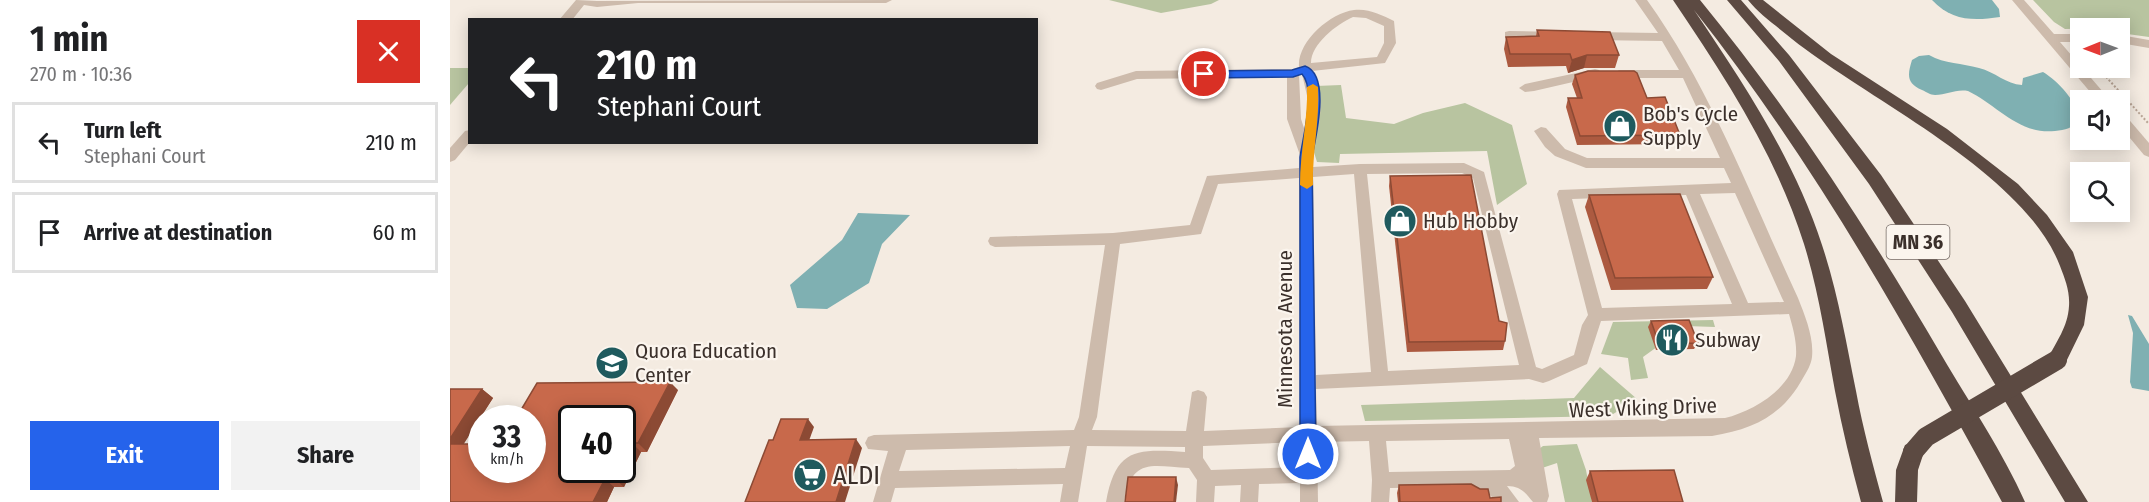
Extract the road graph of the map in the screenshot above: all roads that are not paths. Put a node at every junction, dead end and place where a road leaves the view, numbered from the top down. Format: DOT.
graph roads {
  1 [pos="583,0"];
  2 [pos="638,0"];
  3 [pos="886,0"];
  4 [pos="1641,0"];
  5 [pos="1680,0"];
  6 [pos="1694,0"];
  7 [pos="1734,0"];
  8 [pos="1755,0"];
  9 [pos="2018,0"];
  10 [pos="567,18"];
  11 [pos="1509,35"];
  12 [pos="1667,37"];
  13 [pos="2050,38"];
  14 [pos="2070,38"];
  15 [pos="2130,41"];
  16 [pos="2149,44"];
  17 [pos="1299,71"];
  18 [pos="1688,74"];
  19 [pos="1101,86"];
  20 [pos="1525,88"];
  21 [pos="2095,90"];
  22 [pos="2130,130"];
  23 [pos="1542,131"];
  24 [pos="468,136"];
  25 [pos="2149,152"];
  26 [pos="450,157"];
  27 [pos="1306,157"];
  28 [pos="1729,163"];
  29 [pos="1360,169"];
  30 [pos="1306,175"];
  31 [pos="1740,188"];
  32 [pos="1691,190"];
  33 [pos="1113,239"];
  34 [pos="995,241"];
  35 [pos="1794,308"];
  36 [pos="1743,310"];
  37 [pos="1596,315"];
  38 [pos="1529,372"];
  39 [pos="1380,378"];
  40 [pos="1307,383"];
  41 [pos="1198,398"];
  42 [pos="1850,416"];
  43 [pos="1523,432"];
  44 [pos="1377,433"];
  45 [pos="1308,434"];
  46 [pos="1080,438"];
  47 [pos="1194,439"];
  48 [pos="899,442"];
  49 [pos="874,443"];
  50 [pos="1194,460"];
  51 [pos="1308,475"];
  52 [pos="1073,476"];
  53 [pos="1250,476"];
  54 [pos="1206,478"];
  55 [pos="1513,478"];
  56 [pos="1406,479"];
  57 [pos="888,480"];
  58 [pos="1382,480"];
  59 [pos="1494,486"];
  60 [pos="1538,500"];
  61 [pos="882,502"];
  62 [pos="1069,502"];
  63 [pos="1115,502"];
  64 [pos="1205,502"];
  65 [pos="1249,502"];
  66 [pos="1309,502"];
  67 [pos="1380,502"];
  68 [pos="1510,502"];
  69 [pos="1858,502"];
  70 [pos="1872,502"];
  71 [pos="1906,502"];
  72 [pos="2014,502"];
  73 [pos="2077,502"];
  1 -- 2 [label="street"];
  1 -- 10 [label="street"];
  2 -- 3 [label="street"];
  4 -- 12 [label="street, West Viking Drive"];
  5 -- 42 [label="highway"];
  6 -- 72 [label="highway, MN 36"];
  7 -- 73 [label="highway, MN 36"];
  8 -- 71 [label="highway, bridge"];
  9 -- 13 [label="street"];
  11 -- 12 [label="street"];
  12 -- 18 [label="street, West Viking Drive"];
  13 -- 14 [label="street"];
  13 -- 21 [label="street"];
  15 -- 16 [label="street"];
  17 -- 17 [label="street"];
  17 -- 19 [label="street"];
  17 -- 27 [label="street, Minnesota Avenue"];
  17 -- 27 [label="street, Minnesota Avenue"];
  18 -- 20 [label="street"];
  18 -- 28 [label="street, West Viking Drive"];
  22 -- 25 [label="street"];
  23 -- 28 [label="street"];
  24 -- 26 [label="street"];
  27 -- 30 [label="street, Minnesota Avenue"];
  28 -- 31 [label="street, West Viking Drive"];
  29 -- 30 [label="street"];
  29 -- 38 [label="street"];
  29 -- 39 [label="street"];
  30 -- 33 [label="street"];
  30 -- 40 [label="street, Minnesota Avenue"];
  31 -- 32 [label="street"];
  31 -- 35 [label="street, West Viking Drive"];
  32 -- 36 [label="street"];
  32 -- 37 [label="street"];
  33 -- 34 [label="street"];
  33 -- 46 [label="street"];
  35 -- 36 [label="street"];
  35 -- 43 [label="street, West Viking Drive"];
  36 -- 37 [label="street"];
  37 -- 38 [label="street"];
  38 -- 39 [label="street"];
  39 -- 40 [label="street"];
  40 -- 45 [label="street, Minnesota Avenue"];
  41 -- 47 [label="street"];
  42 -- 69 [label="highway"];
  42 -- 70 [label="highway"];
  43 -- 44 [label="street, West Viking Drive"];
  43 -- 55 [label="street"];
  43 -- 60 [label="street"];
  44 -- 45 [label="street, West Viking Drive"];
  44 -- 58 [label="street"];
  45 -- 47 [label="street, West Viking Drive"];
  45 -- 51 [label="street, Minnesota Avenue"];
  46 -- 47 [label="street, West Viking Drive"];
  46 -- 48 [label="street, West Viking Drive"];
  46 -- 52 [label="street"];
  47 -- 50 [label="street"];
  48 -- 49 [label="street, West Viking Drive"];
  48 -- 57 [label="street"];
  50 -- 54 [label="street"];
  50 -- 63 [label="street"];
  51 -- 53 [label="street"];
  51 -- 66 [label="street, Minnesota Avenue"];
  52 -- 57 [label="street"];
  52 -- 62 [label="street"];
  53 -- 54 [label="street"];
  53 -- 65 [label="street"];
  54 -- 64 [label="street"];
  55 -- 56 [label="street"];
  55 -- 60 [label="street"];
  56 -- 58 [label="street"];
  56 -- 59 [label="street"];
  57 -- 61 [label="street"];
  58 -- 67 [label="street"];
  59 -- 60 [label="street"];
  59 -- 68 [label="street"];
}
